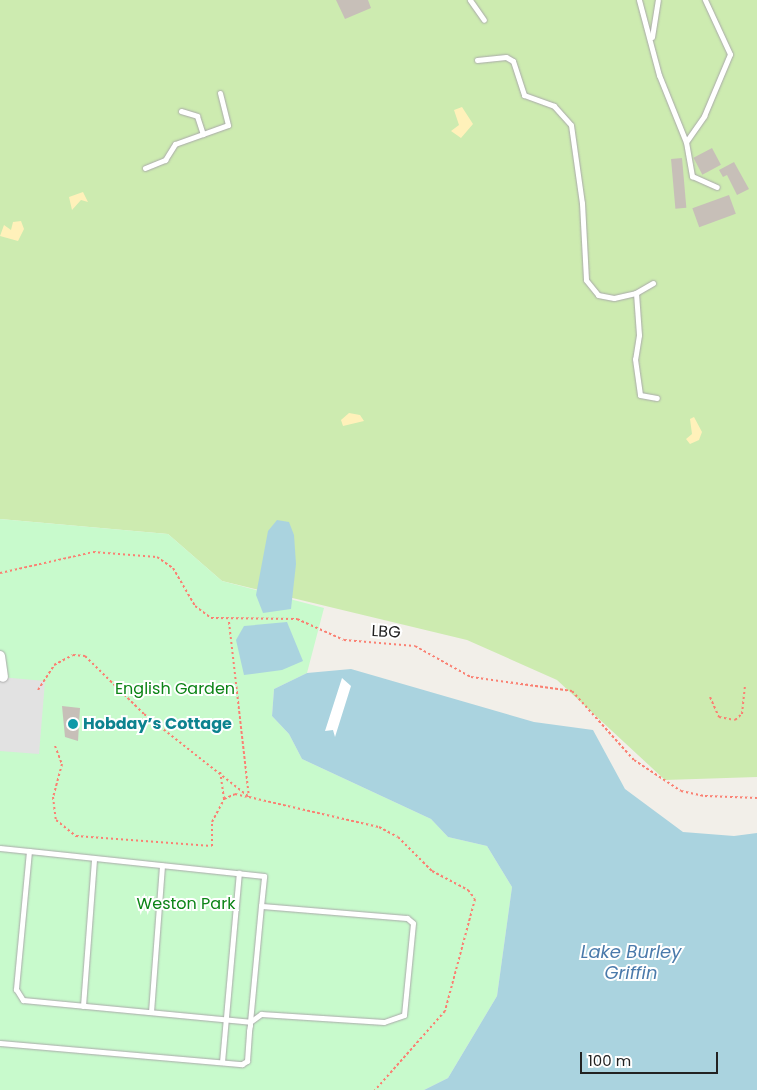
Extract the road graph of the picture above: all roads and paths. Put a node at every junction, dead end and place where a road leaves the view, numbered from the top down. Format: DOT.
graph roads {
  1 [pos="470,0"];
  2 [pos="639,0"];
  3 [pos="658,0"];
  4 [pos="705,0"];
  5 [pos="484,20"];
  6 [pos="652,37"];
  7 [pos="477,60"];
  8 [pos="220,93"];
  9 [pos="181,111"];
  10 [pos="203,134"];
  11 [pos="686,142"];
  12 [pos="145,168"];
  13 [pos="717,187"];
  14 [pos="653,283"];
  15 [pos="636,293"];
  16 [pos="656,398"];
  17 [pos="0,573"];
  18 [pos="229,622"];
  19 [pos="0,656"];
  20 [pos="3,677"];
  21 [pos="745,685"];
  22 [pos="38,690"];
  23 [pos="710,697"];
  24 [pos="55,746"];
  25 [pos="220,770"];
  26 [pos="250,797"];
  27 [pos="757,798"];
  28 [pos="224,799"];
  29 [pos="0,848"];
  30 [pos="29,852"];
  31 [pos="94,858"];
  32 [pos="162,865"];
  33 [pos="239,873"];
  34 [pos="261,906"];
  35 [pos="83,1006"];
  36 [pos="151,1012"];
  37 [pos="226,1019"];
  38 [pos="250,1022"];
  39 [pos="0,1043"];
  40 [pos="222,1062"];
  41 [pos="374,1090"];
  1 -- 5 [label="lane"];
  2 -- 6 [label="lane"];
  3 -- 6 [label="lane"];
  4 -- 11 [label="lane"];
  6 -- 11 [label="lane"];
  7 -- 15 [label="lane"];
  8 -- 10 [label="lane"];
  9 -- 10 [label="lane"];
  10 -- 12 [label="lane"];
  11 -- 13 [label="lane"];
  14 -- 15 [label="lane"];
  15 -- 16 [label="lane"];
  17 -- 18 [label="path, LBG"];
  18 -- 26 [label="path"];
  18 -- 27 [label="path, LBG"];
  19 -- 20 [label="street"];
  21 -- 23 [label="path"];
  22 -- 25 [label="path"];
  24 -- 28 [label="path"];
  25 -- 26 [label="path"];
  25 -- 28 [label="path"];
  26 -- 28 [label="path"];
  26 -- 41 [label="path"];
  29 -- 30 [label="lane"];
  30 -- 31 [label="lane"];
  30 -- 35 [label="lane"];
  31 -- 32 [label="lane"];
  31 -- 35 [label="lane"];
  32 -- 33 [label="lane"];
  32 -- 36 [label="lane"];
  33 -- 34 [label="lane"];
  33 -- 37 [label="lane"];
  34 -- 38 [label="lane"];
  34 -- 38 [label="lane"];
  35 -- 36 [label="lane"];
  36 -- 37 [label="lane"];
  37 -- 38 [label="lane"];
  37 -- 40 [label="lane"];
  38 -- 40 [label="lane"];
  39 -- 40 [label="lane"];
}
